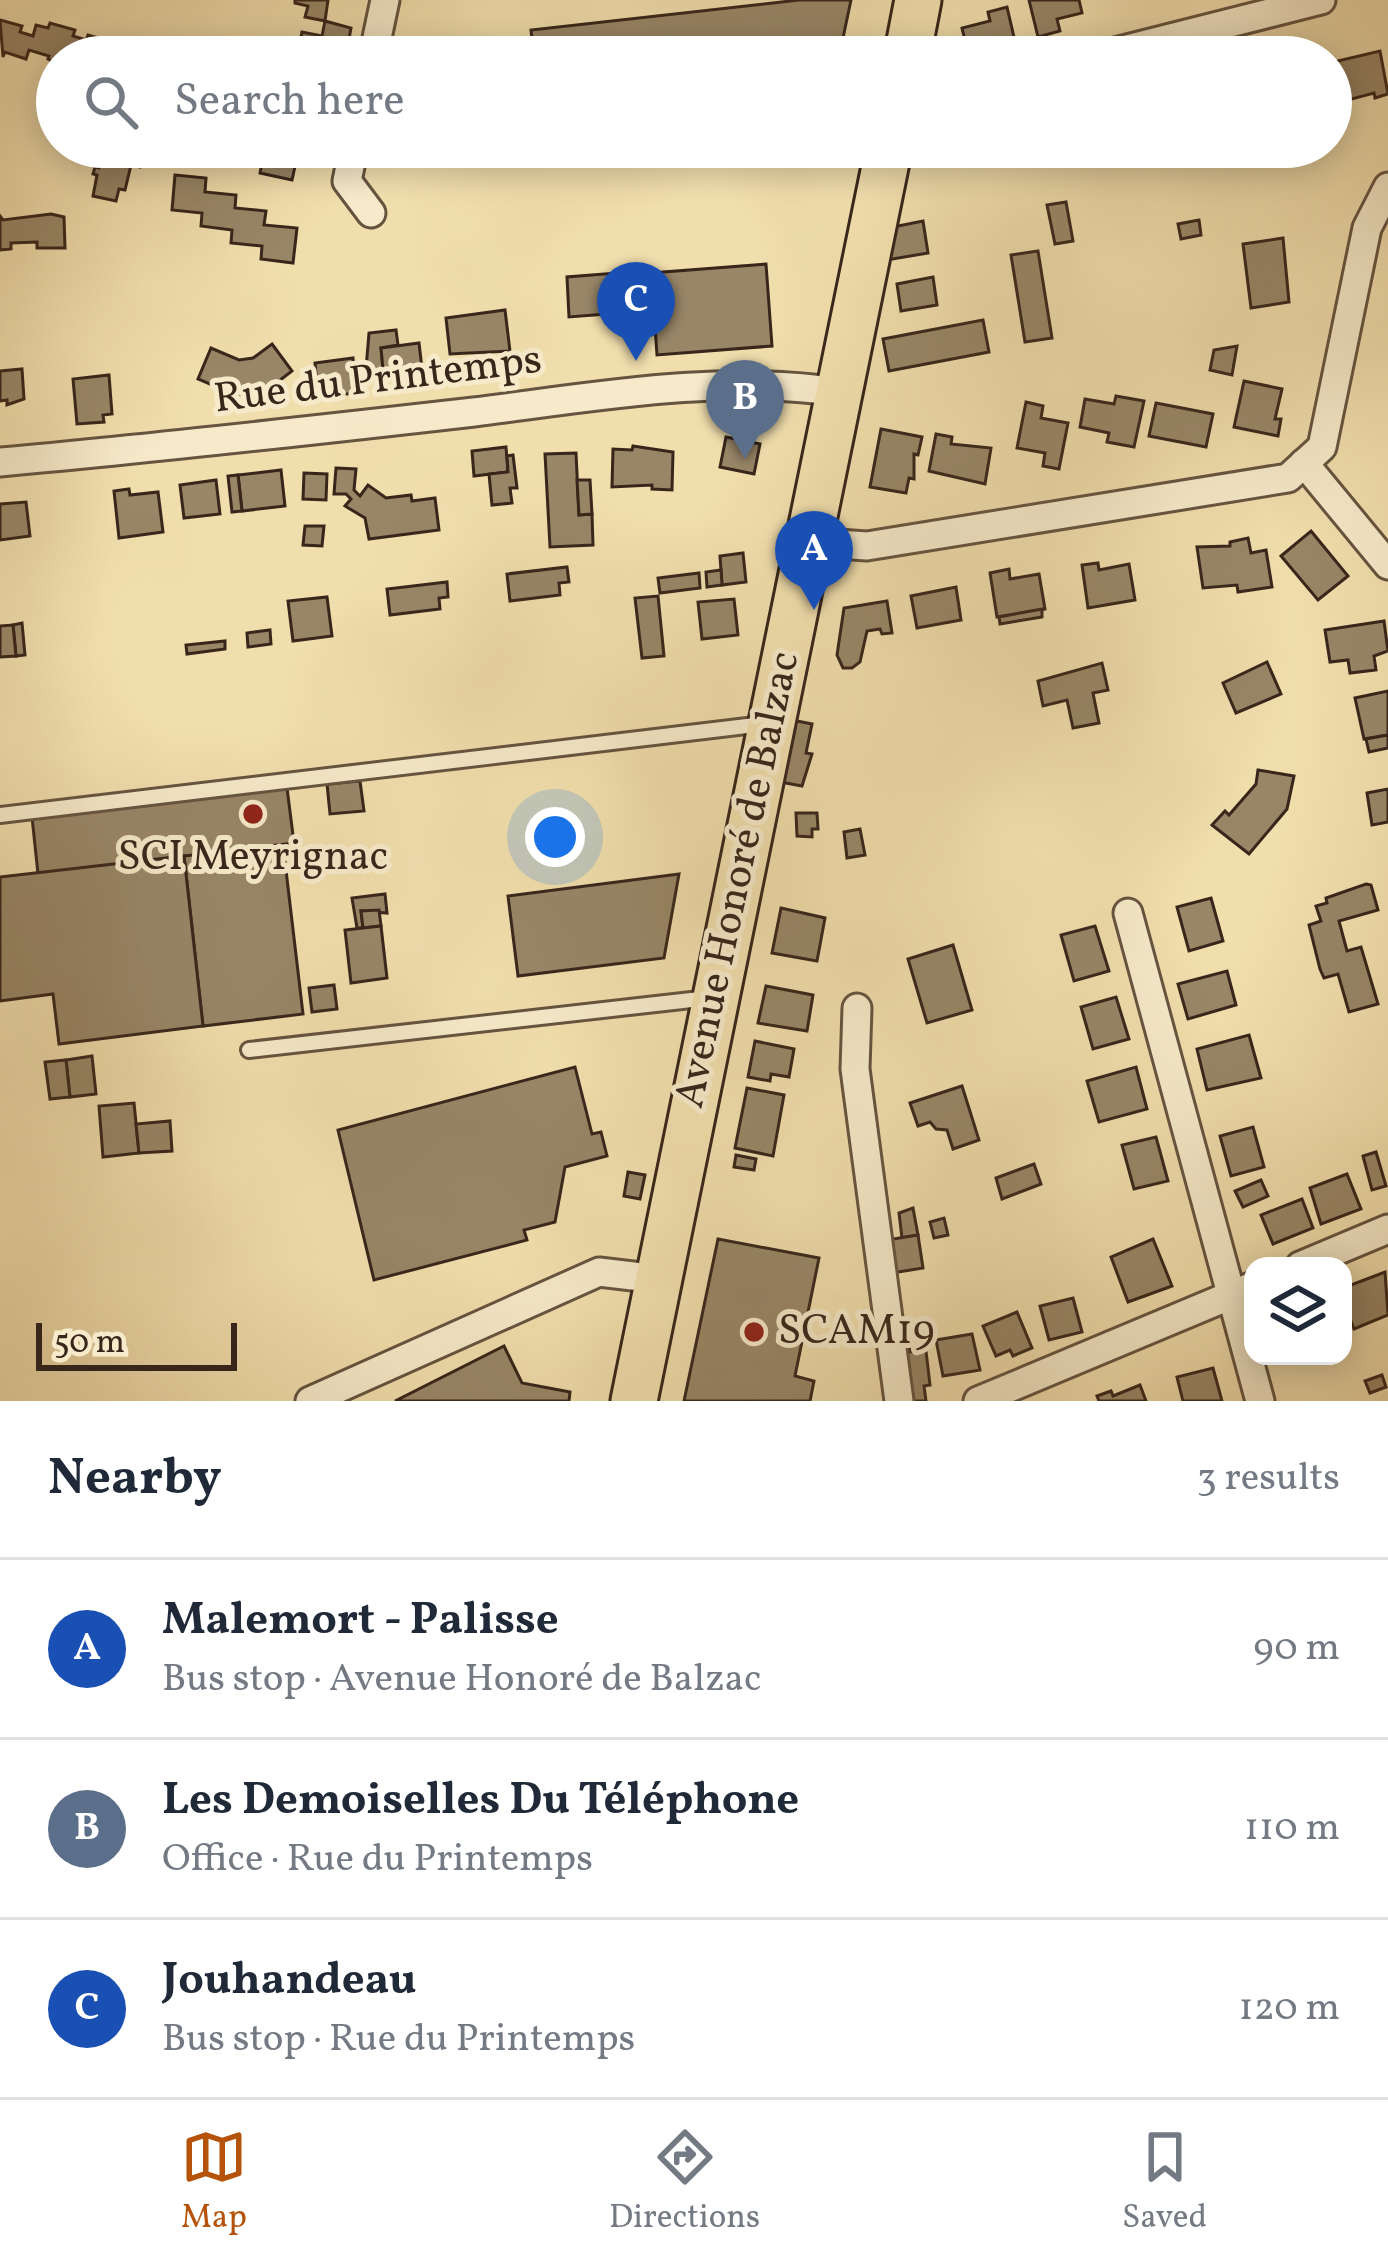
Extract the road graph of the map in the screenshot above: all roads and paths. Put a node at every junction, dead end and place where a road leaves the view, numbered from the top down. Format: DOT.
graph roads {
  1 [pos="385,0"];
  2 [pos="918,0"];
  3 [pos="1321,0"];
  4 [pos="377,36"];
  5 [pos="911,36"];
  6 [pos="1178,36"];
  7 [pos="350,168"];
  8 [pos="885,168"];
  9 [pos="1388,187"];
  10 [pos="371,213"];
  11 [pos="838,392"];
  12 [pos="0,462"];
  13 [pos="1304,463"];
  14 [pos="808,542"];
  15 [pos="1388,565"];
  16 [pos="771,724"];
  17 [pos="0,814"];
  18 [pos="1128,913"];
  19 [pos="715,997"];
  20 [pos="857,1008"];
  21 [pos="249,1050"];
  22 [pos="1388,1229"];
  23 [pos="1321,1257"];
  24 [pos="658,1279"];
  25 [pos="1242,1290"];
  26 [pos="310,1401"];
  27 [pos="634,1401"];
  28 [pos="899,1401"];
  29 [pos="978,1401"];
  30 [pos="1260,1401"];
  1 -- 4 [label="street"];
  2 -- 5 [label="main road"];
  3 -- 6 [label="street"];
  7 -- 10 [label="street"];
  8 -- 11 [label="main road, Avenue Honoré de Balzac"];
  9 -- 13 [label="street"];
  11 -- 12 [label="street, Rue du Printemps"];
  11 -- 14 [label="main road, Avenue Honoré de Balzac"];
  13 -- 14 [label="street"];
  13 -- 15 [label="street"];
  14 -- 16 [label="main road, Avenue Honoré de Balzac"];
  16 -- 17 [label="lane"];
  16 -- 19 [label="main road, Avenue Honoré de Balzac"];
  18 -- 25 [label="street"];
  19 -- 21 [label="lane"];
  19 -- 24 [label="main road, Avenue Honoré de Balzac"];
  20 -- 28 [label="street"];
  22 -- 23 [label="street"];
  24 -- 26 [label="street"];
  24 -- 27 [label="main road, Avenue Honoré de Balzac"];
  25 -- 29 [label="street"];
  25 -- 30 [label="street"];
}
